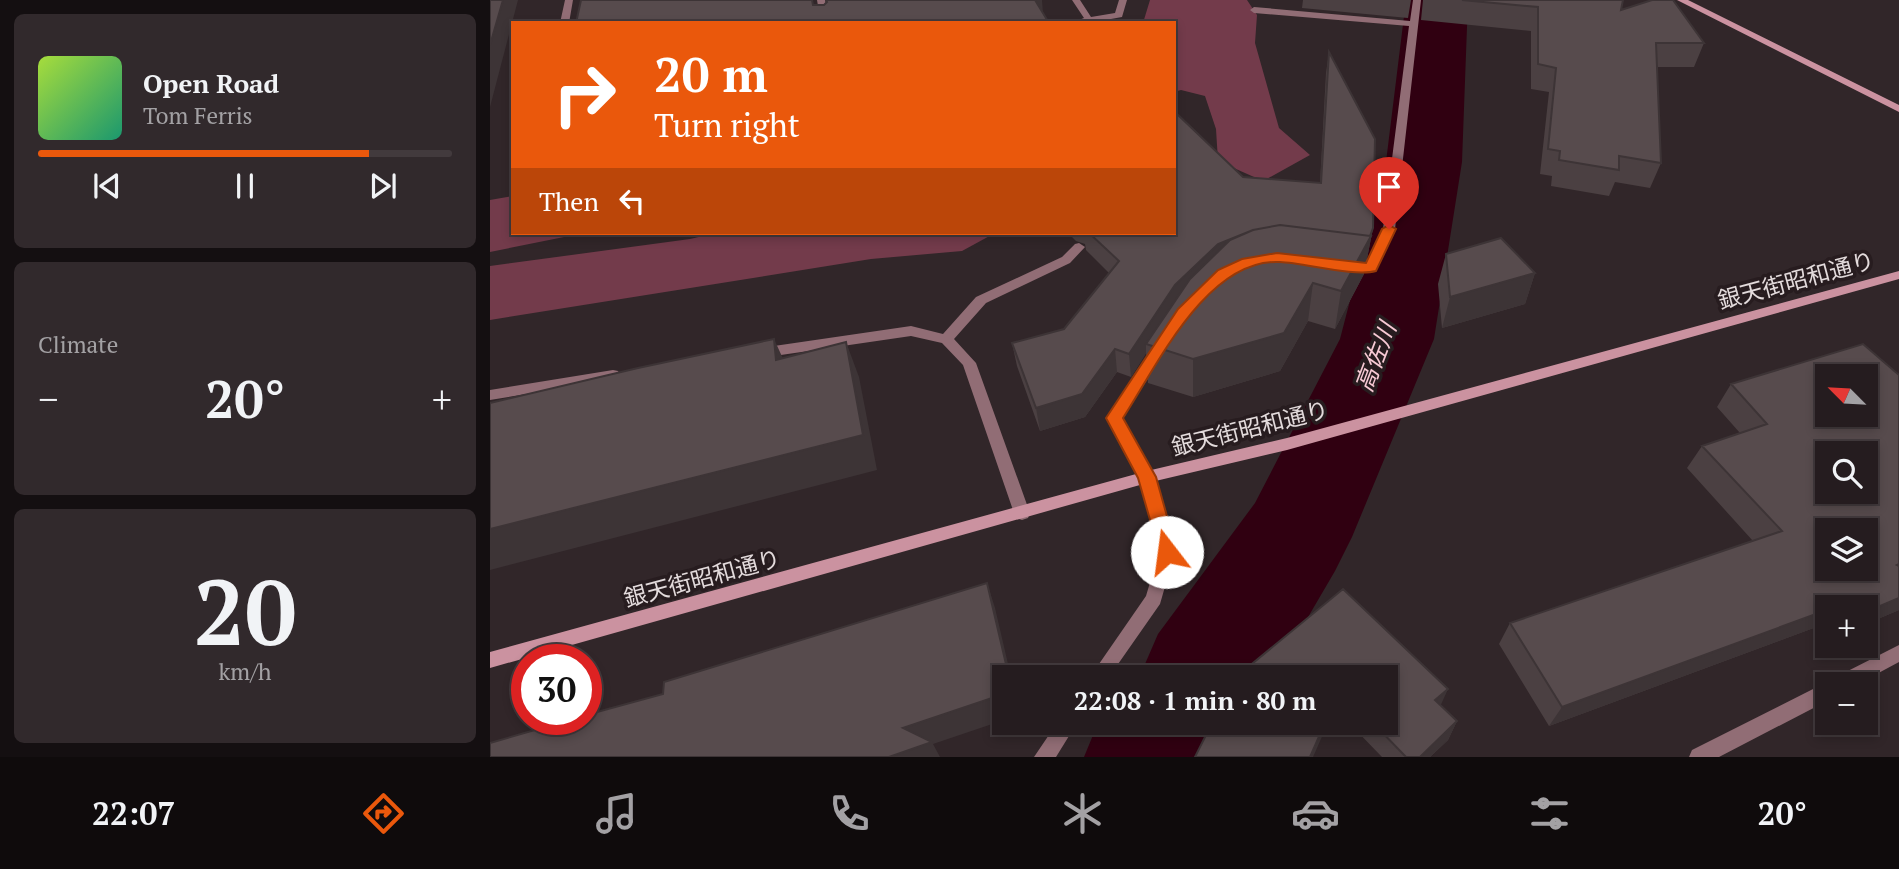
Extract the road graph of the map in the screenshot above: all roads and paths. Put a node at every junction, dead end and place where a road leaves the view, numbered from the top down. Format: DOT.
graph roads {
  1 [pos="569,0"];
  2 [pos="821,0"];
  3 [pos="1076,0"];
  4 [pos="1123,0"];
  5 [pos="1417,0"];
  6 [pos="1681,0"];
  7 [pos="1254,10"];
  8 [pos="1089,20"];
  9 [pos="564,21"];
  10 [pos="826,21"];
  11 [pos="1084,21"];
  12 [pos="1414,24"];
  13 [pos="1899,109"];
  14 [pos="1079,247"];
  15 [pos="1331,264"];
  16 [pos="1899,275"];
  17 [pos="1168,336"];
  18 [pos="946,339"];
  19 [pos="748,355"];
  20 [pos="625,373"];
  21 [pos="490,395"];
  22 [pos="1147,477"];
  23 [pos="1022,513"];
  24 [pos="1899,653"];
  25 [pos="490,660"];
  26 [pos="1107,665"];
  27 [pos="1863,672"];
  28 [pos="1815,697"];
  29 [pos="1060,735"];
  30 [pos="1044,757"];
  31 [pos="1699,757"];
  1 -- 9 [label="street"];
  2 -- 10 [label="street"];
  3 -- 8 [label="street"];
  4 -- 8 [label="street"];
  5 -- 12 [label="street"];
  6 -- 13 [label="street"];
  7 -- 12 [label="street"];
  8 -- 11 [label="street"];
  12 -- 15 [label="street"];
  14 -- 18 [label="street"];
  16 -- 22 [label="street, 銀天街昭和通り"];
  17 -- 22 [label="street"];
  18 -- 19 [label="street"];
  18 -- 23 [label="street"];
  20 -- 21 [label="street"];
  22 -- 23 [label="street, 銀天街昭和通り"];
  22 -- 26 [label="street"];
  23 -- 25 [label="street, 銀天街昭和通り"];
  24 -- 27 [label="street"];
  28 -- 31 [label="street"];
  29 -- 30 [label="street"];
}
